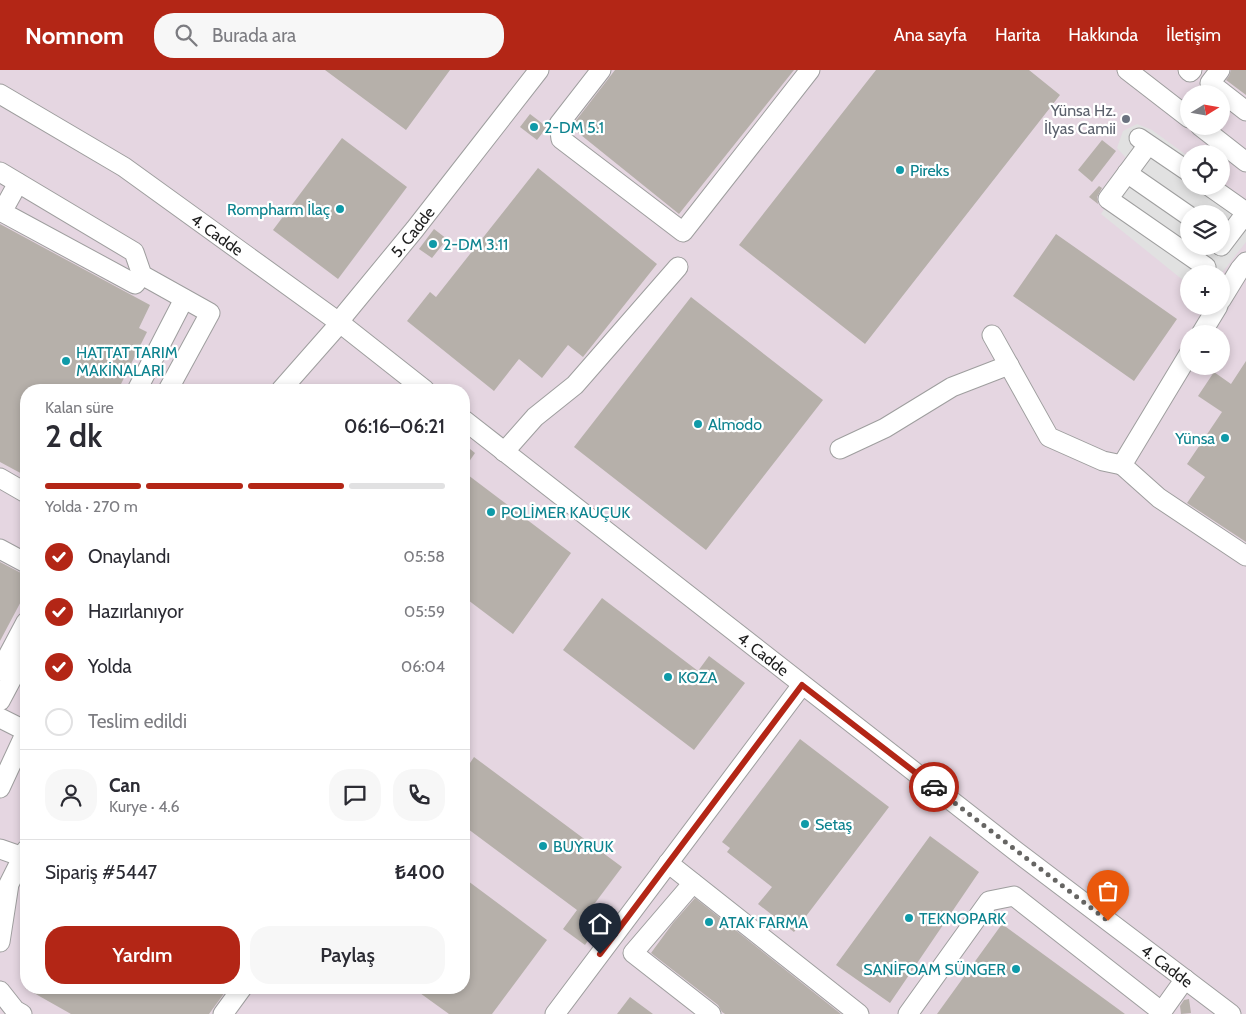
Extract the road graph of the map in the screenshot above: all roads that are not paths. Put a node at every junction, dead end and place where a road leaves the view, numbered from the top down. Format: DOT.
graph roads {
  1 [pos="539,70"];
  2 [pos="602,70"];
  3 [pos="810,70"];
  4 [pos="1126,70"];
  5 [pos="1188,70"];
  6 [pos="1192,70"];
  7 [pos="1220,70"];
  8 [pos="0,94"];
  9 [pos="1180,111"];
  10 [pos="1246,111"];
  11 [pos="1212,135"];
  12 [pos="1246,162"];
  13 [pos="1180,166"];
  14 [pos="0,172"];
  15 [pos="1127,174"];
  16 [pos="18,183"];
  17 [pos="1222,195"];
  18 [pos="1180,210"];
  19 [pos="1246,212"];
  20 [pos="1230,232"];
  21 [pos="1229,255"];
  22 [pos="1246,257"];
  23 [pos="1246,262"];
  24 [pos="1196,265"];
  25 [pos="678,267"];
  26 [pos="142,276"];
  27 [pos="1230,286"];
  28 [pos="184,298"];
  29 [pos="340,323"];
  30 [pos="992,335"];
  31 [pos="1009,365"];
  32 [pos="1180,369"];
  33 [pos="140,384"];
  34 [pos="171,384"];
  35 [pos="286,384"];
  36 [pos="417,384"];
  37 [pos="470,425"];
  38 [pos="840,449"];
  39 [pos="504,452"];
  40 [pos="1122,465"];
  41 [pos="0,478"];
  42 [pos="20,490"];
  43 [pos="0,549"];
  44 [pos="1246,556"];
  45 [pos="20,560"];
  46 [pos="20,633"];
  47 [pos="20,664"];
  48 [pos="0,671"];
  49 [pos="802,685"];
  50 [pos="0,702"];
  51 [pos="0,718"];
  52 [pos="20,729"];
  53 [pos="20,745"];
  54 [pos="0,788"];
  55 [pos="0,849"];
  56 [pos="20,852"];
  57 [pos="20,861"];
  58 [pos="668,863"];
  59 [pos="693,883"];
  60 [pos="0,942"];
  61 [pos="1185,979"];
  62 [pos="0,991"];
  63 [pos="238,994"];
  64 [pos="1220,1011"];
  65 [pos="1161,1013"];
  66 [pos="22,1014"];
  67 [pos="223,1014"];
  68 [pos="555,1014"];
  69 [pos="711,1014"];
  70 [pos="859,1014"];
  71 [pos="908,1014"];
  1 -- 29 [label="street, 5. Cadde"];
  2 -- 3 [label="street"];
  4 -- 9 [label="street"];
  5 -- 6 [label="street"];
  7 -- 10 [label="street"];
  8 -- 29 [label="street, 4. Cadde"];
  11 -- 12 [label="street"];
  13 -- 15 [label="street"];
  14 -- 16 [label="street"];
  15 -- 18 [label="street"];
  15 -- 24 [label="street"];
  16 -- 26 [label="street"];
  16 -- 26 [label="street"];
  17 -- 19 [label="street"];
  19 -- 20 [label="street"];
  21 -- 22 [label="street"];
  23 -- 27 [label="street"];
  25 -- 39 [label="street"];
  26 -- 28 [label="street"];
  28 -- 33 [label="street"];
  28 -- 34 [label="street"];
  29 -- 35 [label="street, 5. Cadde"];
  29 -- 36 [label="street, 4. Cadde"];
  30 -- 31 [label="street"];
  31 -- 38 [label="street"];
  31 -- 40 [label="street"];
  32 -- 40 [label="street"];
  37 -- 39 [label="street, 4. Cadde"];
  39 -- 49 [label="street, 4. Cadde"];
  40 -- 44 [label="street"];
  41 -- 42 [label="street"];
  43 -- 45 [label="street"];
  46 -- 48 [label="street"];
  47 -- 50 [label="street"];
  49 -- 58 [label="street"];
  49 -- 61 [label="street, 4. Cadde"];
  51 -- 52 [label="street"];
  53 -- 54 [label="street"];
  55 -- 56 [label="street"];
  57 -- 60 [label="street"];
  58 -- 59 [label="street"];
  58 -- 68 [label="street"];
  59 -- 69 [label="street"];
  59 -- 70 [label="street"];
  61 -- 64 [label="street, 4. Cadde"];
  61 -- 65 [label="street"];
  62 -- 66 [label="street"];
  63 -- 67 [label="street"];
  65 -- 71 [label="street"];
}
